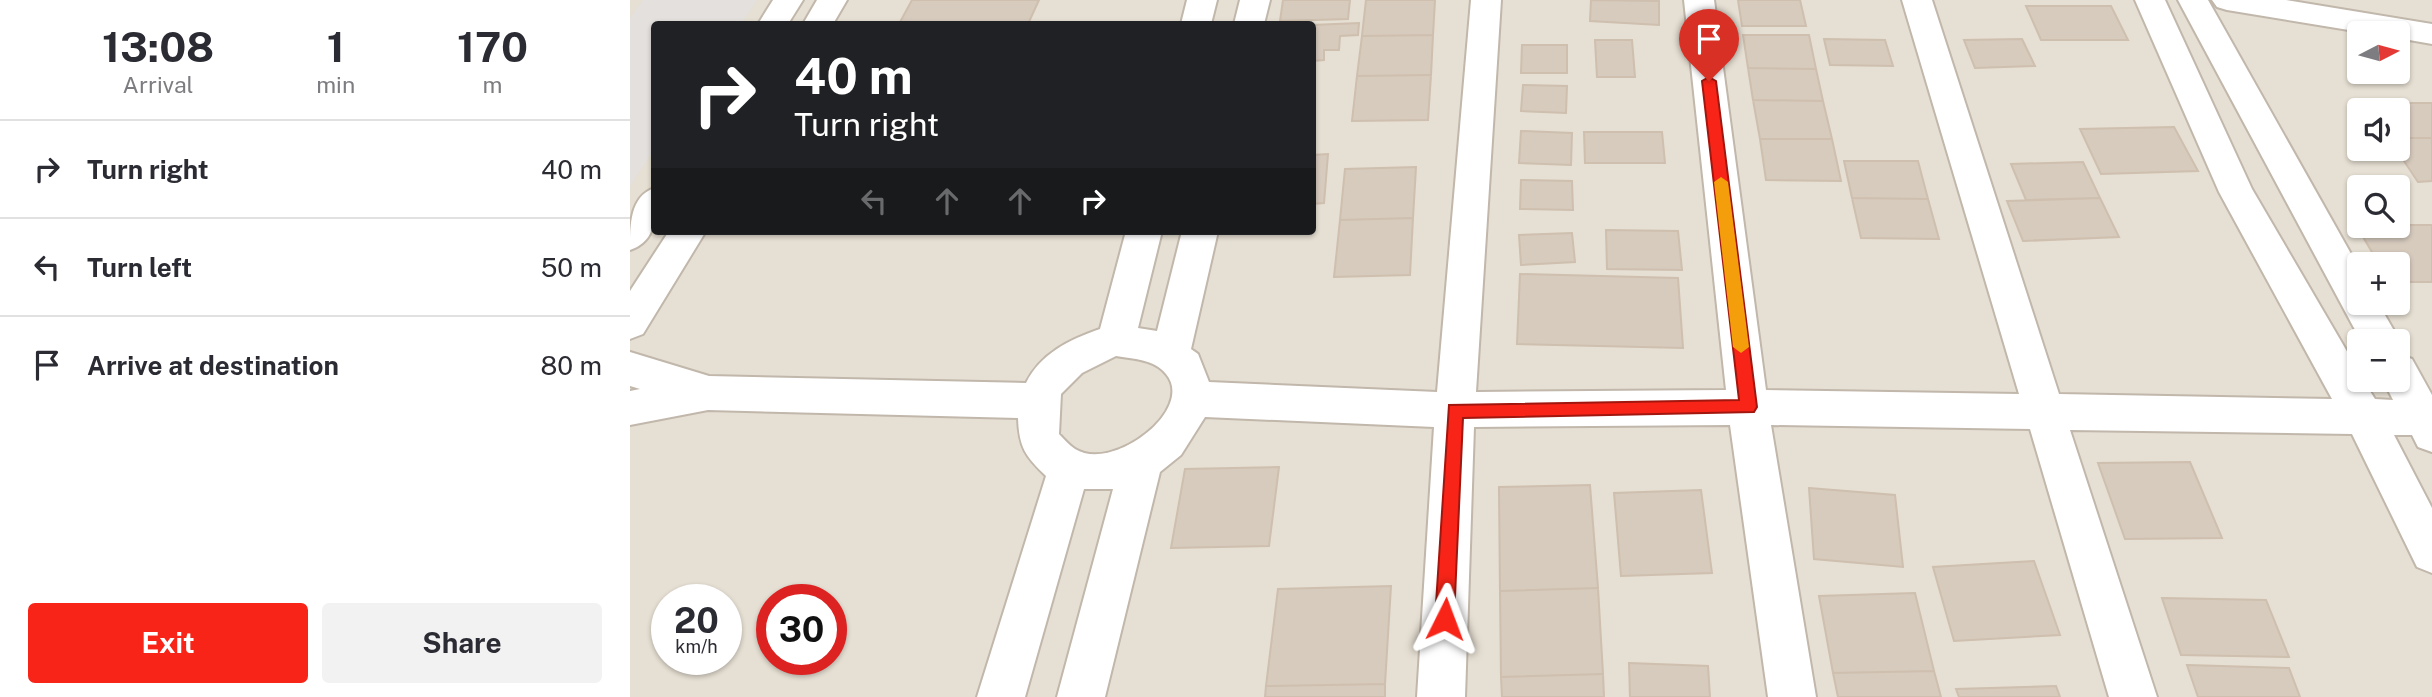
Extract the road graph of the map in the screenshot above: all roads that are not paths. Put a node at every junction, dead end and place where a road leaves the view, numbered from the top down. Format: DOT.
graph roads {
  1 [pos="788,0"];
  2 [pos="832,0"];
  3 [pos="1202,0"];
  4 [pos="1255,0"];
  5 [pos="1486,0"];
  6 [pos="1699,0"];
  7 [pos="1917,0"];
  8 [pos="2150,0"];
  9 [pos="2193,0"];
  10 [pos="2227,0"];
  11 [pos="775,21"];
  12 [pos="820,21"];
  13 [pos="1197,21"];
  14 [pos="1250,21"];
  15 [pos="2432,34"];
  16 [pos="651,205"];
  17 [pos="685,235"];
  18 [pos="1143,235"];
  19 [pos="1199,235"];
  20 [pos="630,236"];
  21 [pos="2347,280"];
  22 [pos="630,323"];
  23 [pos="1116,340"];
  24 [pos="1172,351"];
  25 [pos="630,369"];
  26 [pos="2410,391"];
  27 [pos="708,393"];
  28 [pos="1192,399"];
  29 [pos="1039,401"];
  30 [pos="1748,407"];
  31 [pos="630,408"];
  32 [pos="1455,410"];
  33 [pos="2046,410"];
  34 [pos="2363,416"];
  35 [pos="2429,423"];
  36 [pos="1141,463"];
  37 [pos="1069,469"];
  38 [pos="2432,552"];
  39 [pos="1001,697"];
  40 [pos="1081,697"];
  41 [pos="1441,697"];
  42 [pos="1792,697"];
  43 [pos="2133,697"];
  1 -- 11 [label="street"];
  2 -- 12 [label="street"];
  3 -- 13 [label="street"];
  4 -- 14 [label="street"];
  5 -- 32 [label="street"];
  6 -- 30 [label="street"];
  7 -- 33 [label="street"];
  8 -- 34 [label="street"];
  9 -- 21 [label="street"];
  10 -- 15 [label="street"];
  16 -- 20 [label="street"];
  17 -- 22 [label="street"];
  18 -- 23 [label="street"];
  19 -- 24 [label="street"];
  23 -- 24 [label="street"];
  23 -- 29 [label="street"];
  24 -- 28 [label="street"];
  25 -- 27 [label="street"];
  26 -- 35 [label="street"];
  27 -- 29 [label="street"];
  27 -- 31 [label="street"];
  28 -- 32 [label="street"];
  28 -- 36 [label="street"];
  29 -- 37 [label="street"];
  30 -- 32 [label="street"];
  30 -- 33 [label="street"];
  30 -- 42 [label="street"];
  32 -- 41 [label="street"];
  33 -- 34 [label="street"];
  33 -- 43 [label="street"];
  34 -- 35 [label="street"];
  34 -- 38 [label="street"];
  36 -- 37 [label="street"];
  36 -- 40 [label="street"];
  37 -- 39 [label="street"];
}
